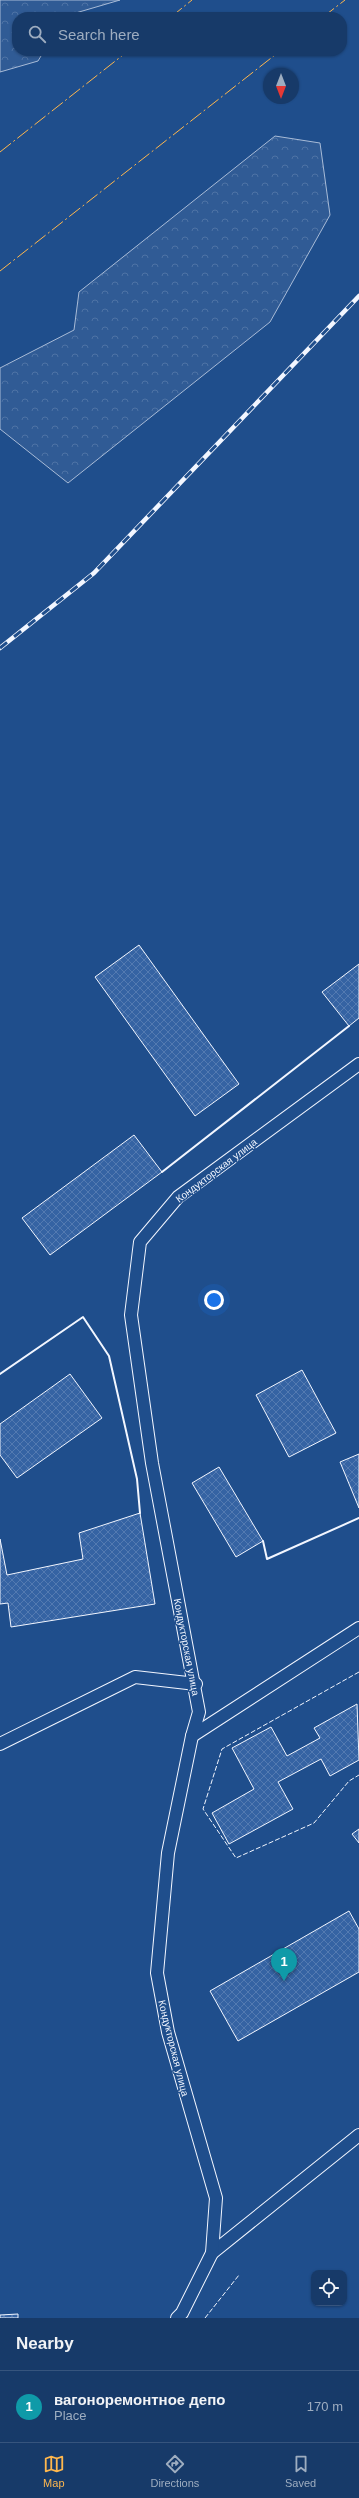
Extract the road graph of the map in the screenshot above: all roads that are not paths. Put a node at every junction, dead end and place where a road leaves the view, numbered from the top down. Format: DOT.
graph roads {
  1 [pos="359,1064"];
  2 [pos="359,1628"];
  3 [pos="196,1684"];
  4 [pos="192,1736"];
  5 [pos="0,1744"];
  6 [pos="359,2135"];
  7 [pos="212,2253"];
  8 [pos="177,2318"];
  1 -- 3 [label="lane, Кондукторская улица"];
  2 -- 4 [label="lane"];
  3 -- 4 [label="lane, Кондукторская улица"];
  3 -- 5 [label="lane"];
  4 -- 7 [label="lane, Кондукторская улица"];
  6 -- 7 [label="lane"];
  7 -- 8 [label="lane, Кондукторская улица"];
}
